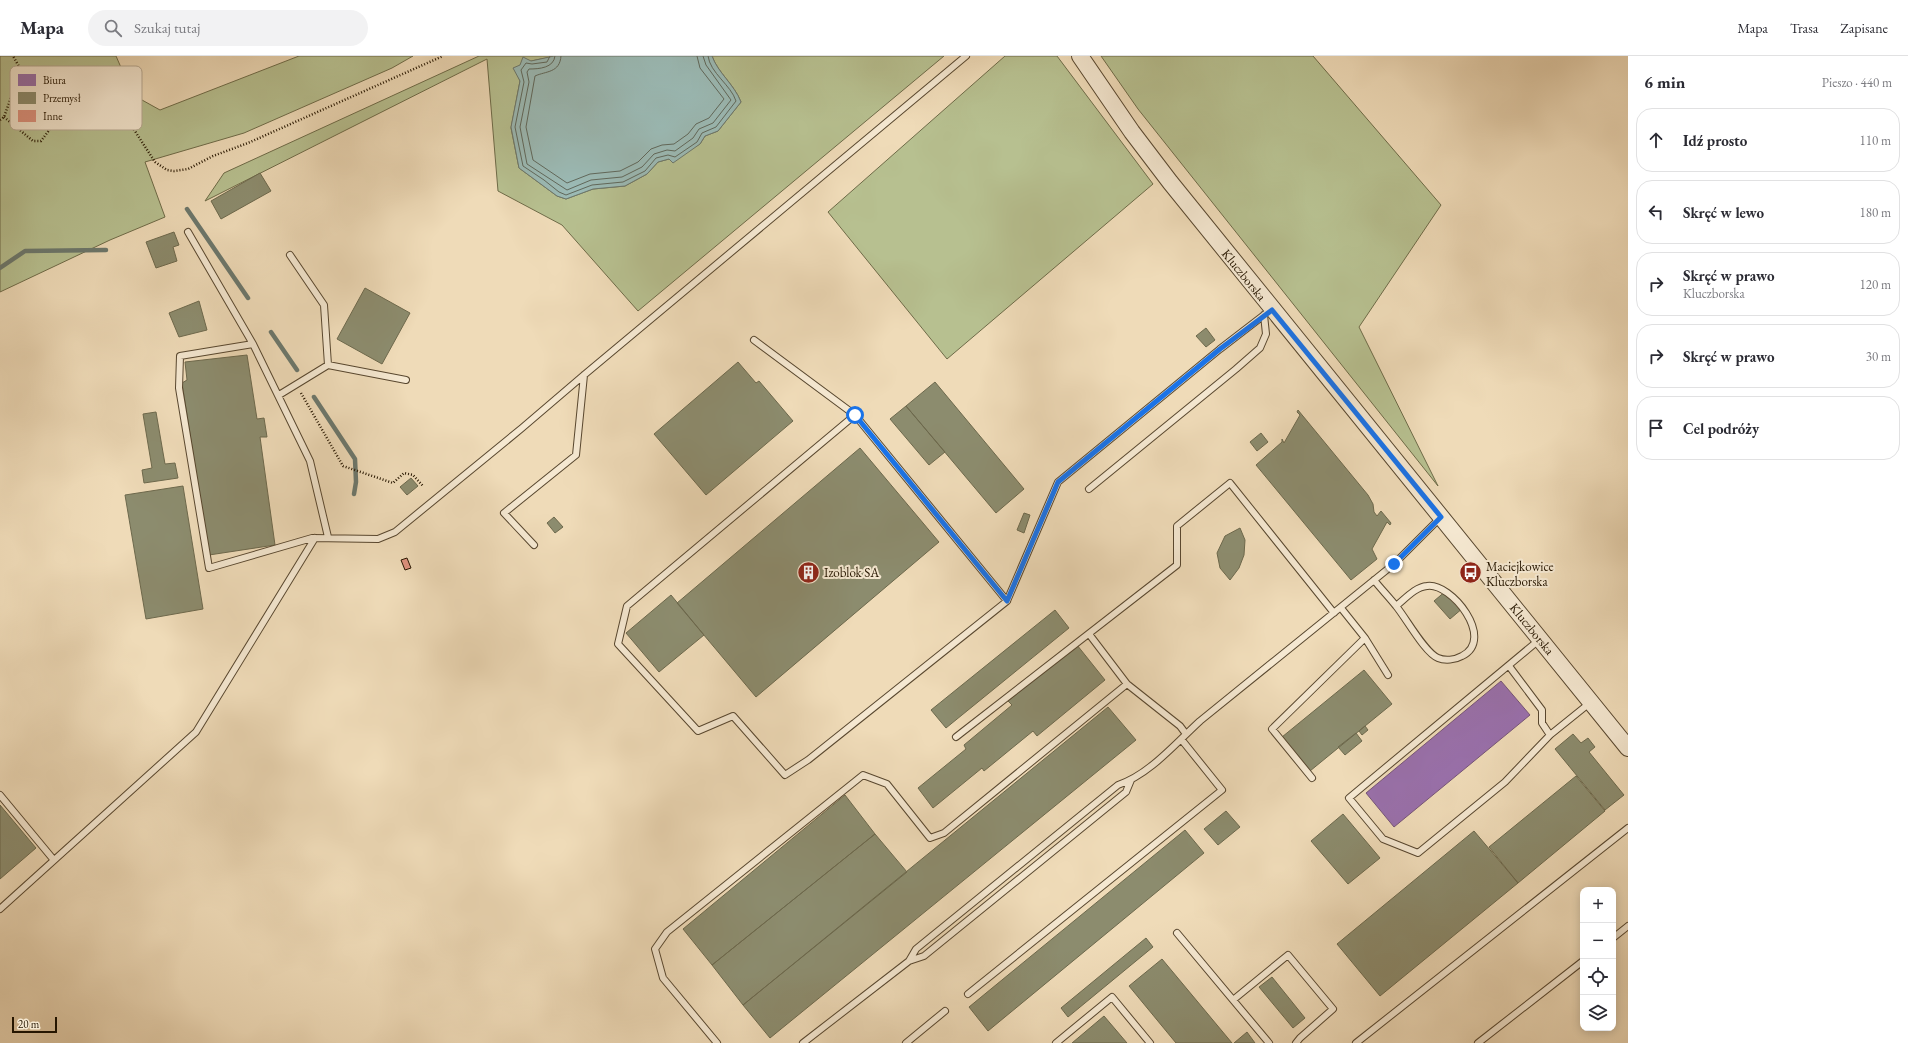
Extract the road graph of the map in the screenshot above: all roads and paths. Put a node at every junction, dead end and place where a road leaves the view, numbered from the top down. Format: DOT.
graph roads {
  1 [pos="13,56"];
  2 [pos="443,56"];
  3 [pos="966,56"];
  4 [pos="1080,56"];
  5 [pos="19,66"];
  6 [pos="10,100"];
  7 [pos="4,117"];
  8 [pos="0,120"];
  9 [pos="10,122"];
  10 [pos="20,130"];
  11 [pos="49,130"];
  12 [pos="135,130"];
  13 [pos="188,232"];
  14 [pos="290,255"];
  15 [pos="1268,312"];
  16 [pos="754,340"];
  17 [pos="253,344"];
  18 [pos="328,365"];
  19 [pos="584,375"];
  20 [pos="406,380"];
  21 [pos="279,395"];
  22 [pos="302,395"];
  23 [pos="855,415"];
  24 [pos="422,486"];
  25 [pos="1088,488"];
  26 [pos="1441,517"];
  27 [pos="328,537"];
  28 [pos="315,538"];
  29 [pos="534,545"];
  30 [pos="1374,580"];
  31 [pos="1007,601"];
  32 [pos="1396,606"];
  33 [pos="1341,608"];
  34 [pos="1334,613"];
  35 [pos="1088,634"];
  36 [pos="1365,638"];
  37 [pos="1540,639"];
  38 [pos="1509,666"];
  39 [pos="1388,675"];
  40 [pos="1127,684"];
  41 [pos="1591,702"];
  42 [pos="1186,734"];
  43 [pos="1550,735"];
  44 [pos="956,737"];
  45 [pos="1180,739"];
  46 [pos="1628,748"];
  47 [pos="1312,778"];
  48 [pos="1132,780"];
  49 [pos="0,795"];
  50 [pos="1628,828"];
  51 [pos="54,859"];
  52 [pos="0,909"];
  53 [pos="1628,926"];
  54 [pos="1177,933"];
  55 [pos="1616,936"];
  56 [pos="909,961"];
  57 [pos="1580,963"];
  58 [pos="968,994"];
  59 [pos="1233,1000"];
  60 [pos="946,1011"];
  61 [pos="717,1043"];
  62 [pos="803,1043"];
  63 [pos="906,1043"];
  64 [pos="1056,1043"];
  65 [pos="1150,1043"];
  66 [pos="1269,1043"];
  67 [pos="1296,1043"];
  68 [pos="1356,1043"];
  69 [pos="1478,1043"];
  1 -- 5 [label="path"];
  2 -- 12 [label="path"];
  3 -- 19 [label="lane"];
  4 -- 15 [label="street, Kluczborska"];
  6 -- 7 [label="path"];
  7 -- 8 [label="path"];
  7 -- 9 [label="path"];
  10 -- 11 [label="path"];
  13 -- 17 [label="lane"];
  14 -- 18 [label="lane"];
  15 -- 25 [label="lane"];
  15 -- 26 [label="street, Kluczborska"];
  15 -- 31 [label="lane"];
  16 -- 23 [label="lane"];
  17 -- 21 [label="lane"];
  17 -- 28 [label="lane"];
  18 -- 20 [label="lane"];
  18 -- 21 [label="lane"];
  19 -- 27 [label="lane"];
  19 -- 29 [label="lane"];
  21 -- 27 [label="lane"];
  22 -- 24 [label="path"];
  23 -- 31 [label="lane"];
  23 -- 31 [label="lane"];
  26 -- 30 [label="lane"];
  26 -- 37 [label="street, Kluczborska"];
  27 -- 28 [label="lane"];
  28 -- 51 [label="lane"];
  30 -- 32 [label="lane"];
  30 -- 33 [label="lane"];
  32 -- 32 [label="lane"];
  33 -- 34 [label="lane"];
  33 -- 36 [label="lane"];
  34 -- 35 [label="lane"];
  34 -- 42 [label="lane"];
  35 -- 40 [label="lane"];
  35 -- 44 [label="lane"];
  36 -- 39 [label="lane"];
  36 -- 47 [label="lane"];
  37 -- 38 [label="lane"];
  37 -- 41 [label="street, Kluczborska"];
  38 -- 43 [label="lane"];
  38 -- 43 [label="lane"];
  40 -- 42 [label="lane"];
  40 -- 61 [label="lane"];
  41 -- 43 [label="lane"];
  41 -- 46 [label="street, Kluczborska"];
  42 -- 45 [label="lane"];
  45 -- 48 [label="lane"];
  45 -- 58 [label="lane"];
  48 -- 56 [label="lane"];
  48 -- 56 [label="lane"];
  49 -- 51 [label="lane"];
  50 -- 68 [label="lane"];
  51 -- 52 [label="lane"];
  53 -- 55 [label="lane"];
  54 -- 59 [label="lane"];
  56 -- 62 [label="lane"];
  57 -- 69 [label="lane"];
  59 -- 66 [label="lane"];
  59 -- 67 [label="lane"];
  60 -- 63 [label="lane"];
  64 -- 65 [label="lane"];
}
